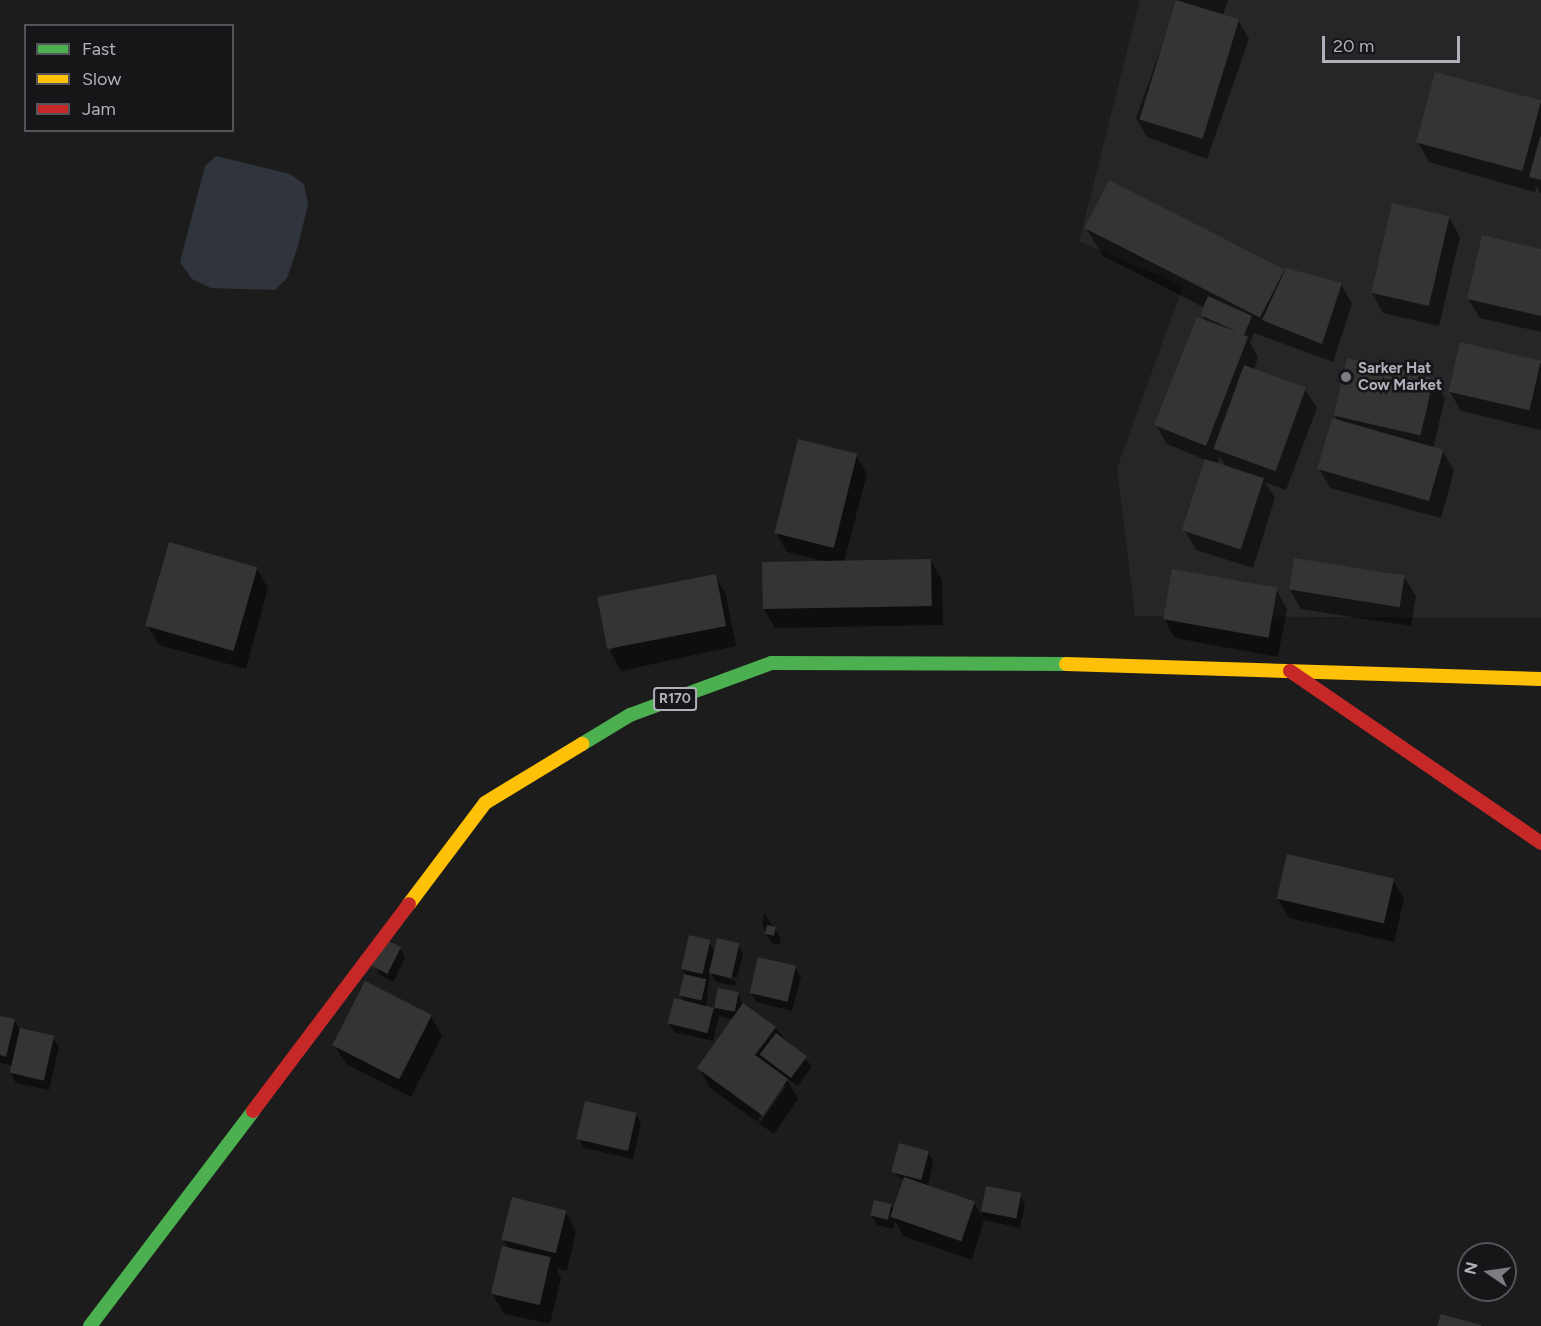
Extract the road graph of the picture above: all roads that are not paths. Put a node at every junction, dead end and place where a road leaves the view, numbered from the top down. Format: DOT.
graph roads {
  1 [pos="1290,671"];
  2 [pos="1541,679"];
  3 [pos="1541,843"];
  4 [pos="90,1326"];
  1 -- 2 [label="main road, R170"];
  1 -- 3 [label="main road"];
  1 -- 4 [label="main road, R170"];
}
